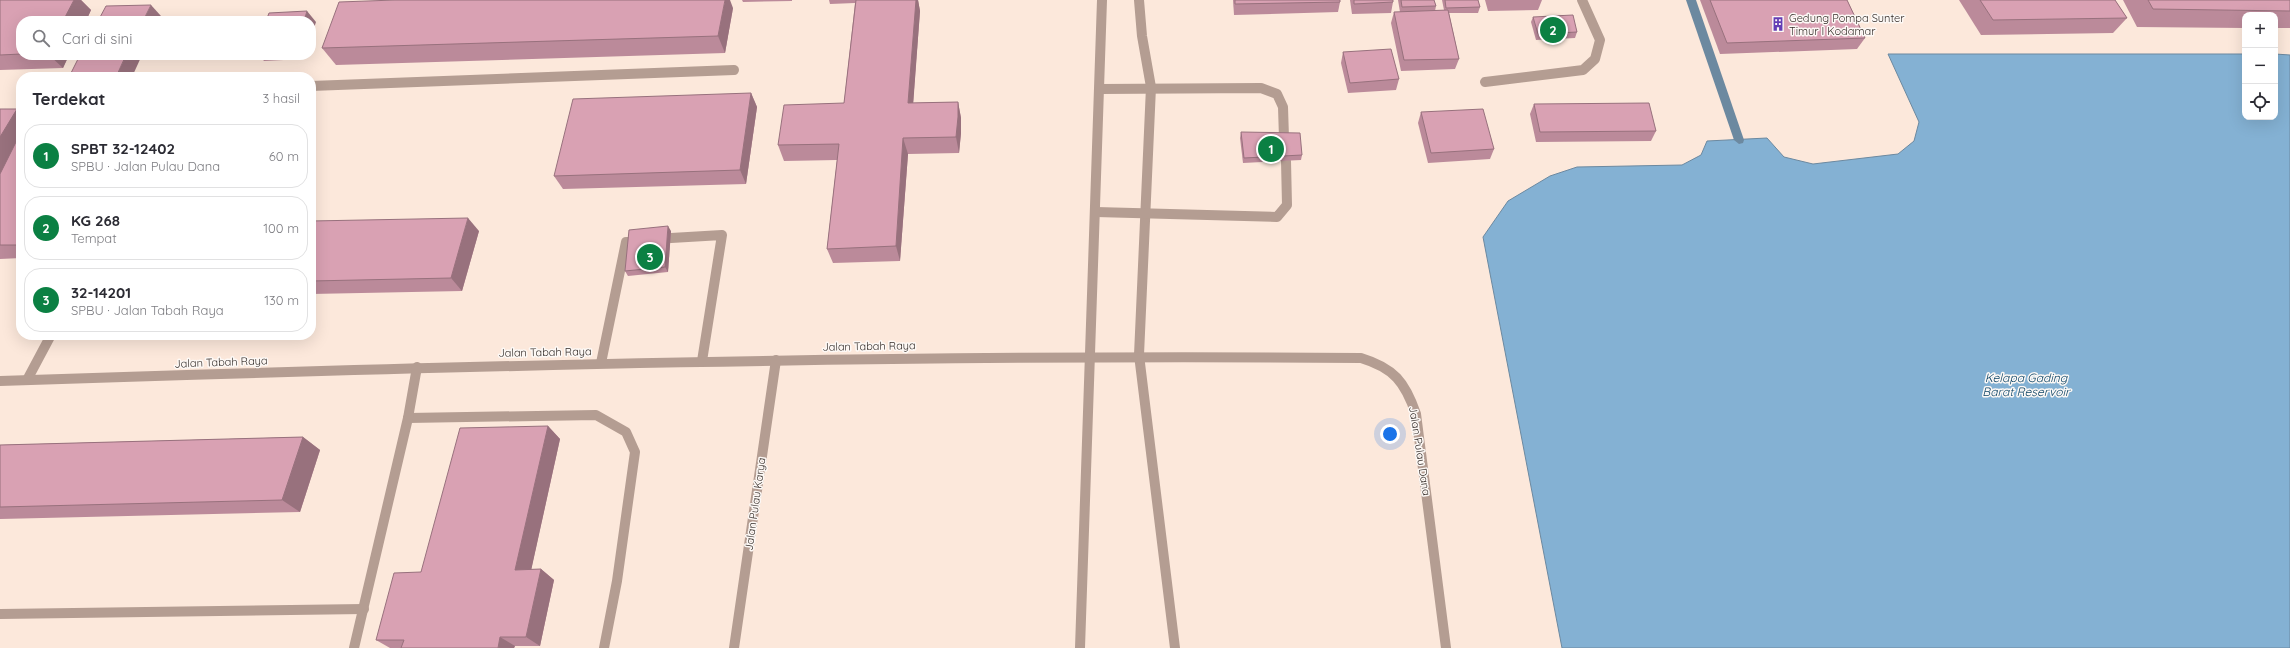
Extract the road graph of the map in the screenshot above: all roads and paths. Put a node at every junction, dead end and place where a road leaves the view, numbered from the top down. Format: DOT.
graph roads {
  1 [pos="1102,0"];
  2 [pos="1139,0"];
  3 [pos="1582,0"];
  4 [pos="734,70"];
  5 [pos="1485,82"];
  6 [pos="316,86"];
  7 [pos="1151,88"];
  8 [pos="1100,89"];
  9 [pos="1284,138"];
  10 [pos="1286,161"];
  11 [pos="1096,212"];
  12 [pos="1146,215"];
  13 [pos="671,238"];
  14 [pos="631,242"];
  15 [pos="48,340"];
  16 [pos="1091,355"];
  17 [pos="1139,355"];
  18 [pos="702,357"];
  19 [pos="601,359"];
  20 [pos="776,360"];
  21 [pos="417,367"];
  22 [pos="27,380"];
  23 [pos="0,381"];
  24 [pos="408,418"];
  25 [pos="364,610"];
  26 [pos="0,614"];
  27 [pos="354,648"];
  28 [pos="604,648"];
  29 [pos="734,648"];
  30 [pos="1080,648"];
  31 [pos="1175,648"];
  32 [pos="1446,648"];
  1 -- 8 [label="street"];
  2 -- 7 [label="street"];
  3 -- 5 [label="street"];
  4 -- 6 [label="street"];
  7 -- 8 [label="street"];
  7 -- 9 [label="street"];
  7 -- 12 [label="street"];
  8 -- 11 [label="street"];
  10 -- 12 [label="street"];
  11 -- 12 [label="street"];
  11 -- 16 [label="street"];
  12 -- 17 [label="street"];
  13 -- 18 [label="street"];
  14 -- 19 [label="street"];
  15 -- 22 [label="street"];
  16 -- 17 [label="street, Jalan Pulau Dana"];
  16 -- 20 [label="street, Jalan Tabah Raya"];
  16 -- 30 [label="street"];
  17 -- 31 [label="street"];
  17 -- 32 [label="street, Jalan Pulau Dana"];
  18 -- 19 [label="street, Jalan Tabah Raya"];
  18 -- 20 [label="street, Jalan Tabah Raya"];
  19 -- 21 [label="street, Jalan Tabah Raya"];
  20 -- 29 [label="street, Jalan Pulau Karya"];
  21 -- 22 [label="street, Jalan Tabah Raya"];
  21 -- 24 [label="street"];
  22 -- 23 [label="street, Jalan Tabah Raya"];
  24 -- 25 [label="street"];
  24 -- 28 [label="street"];
  25 -- 26 [label="street"];
  25 -- 27 [label="street"];
}
